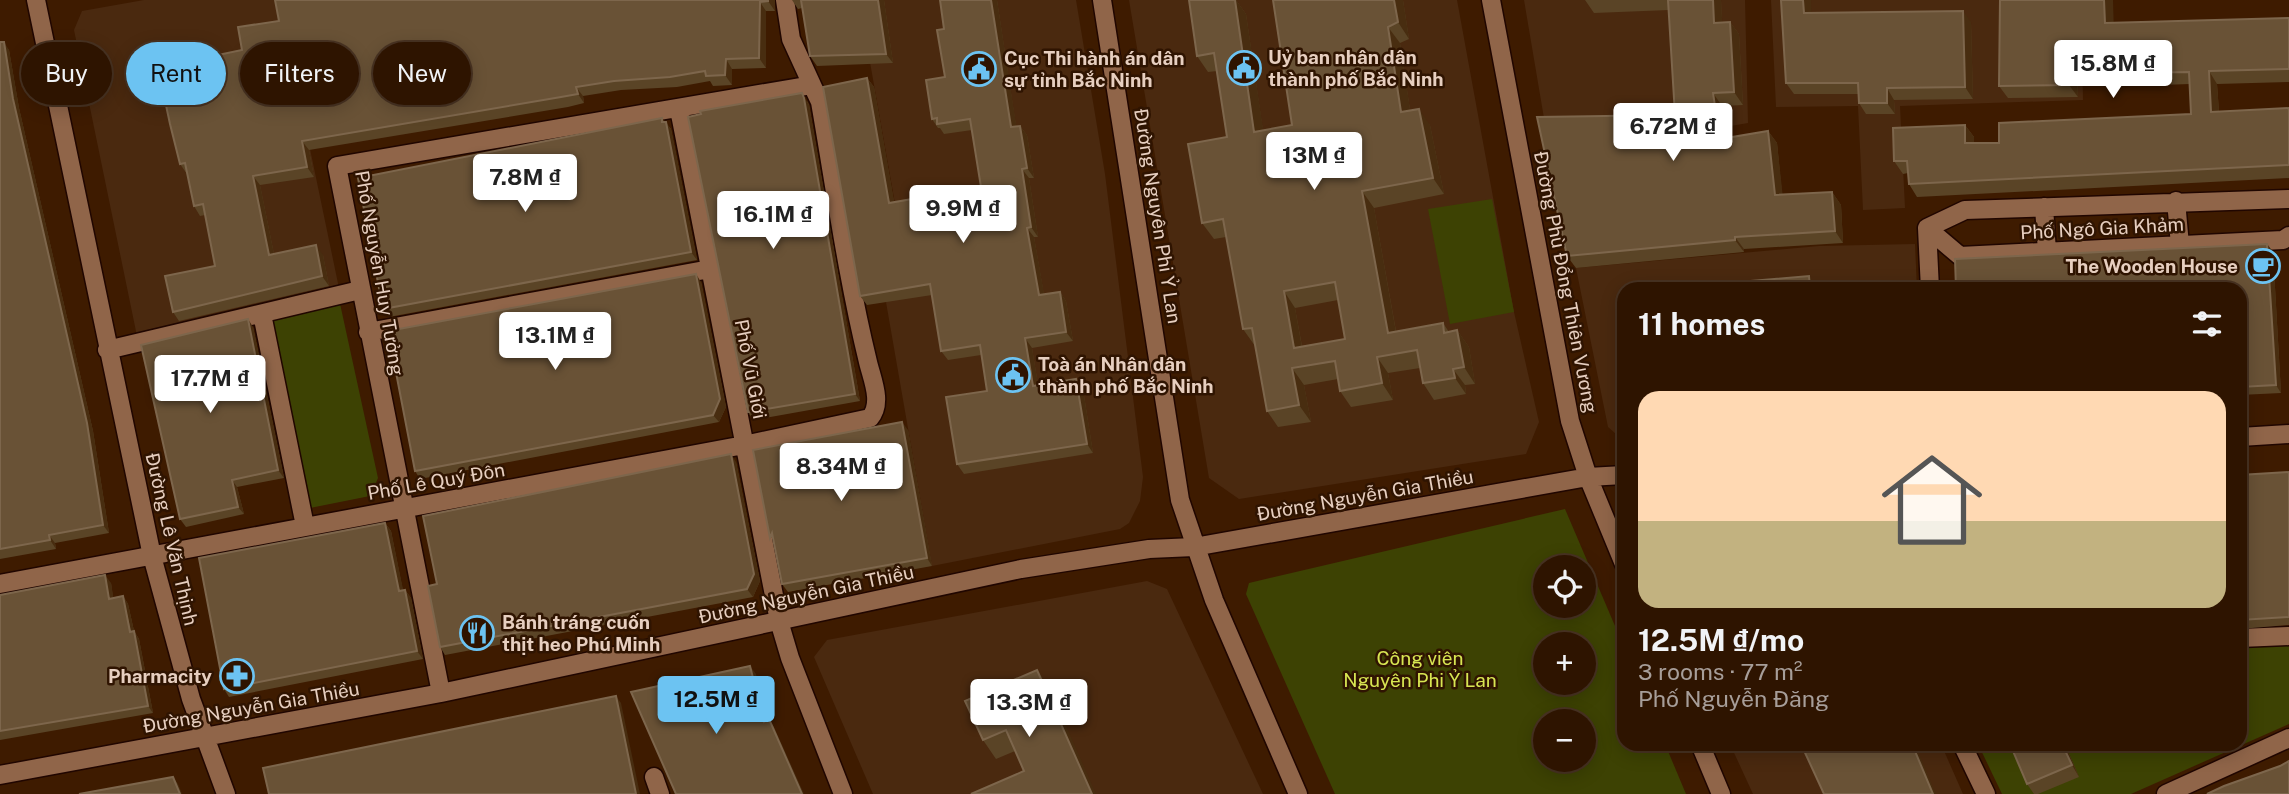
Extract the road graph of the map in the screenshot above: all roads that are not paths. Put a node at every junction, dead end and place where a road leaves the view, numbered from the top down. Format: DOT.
graph roads {
  1 [pos="37,0"];
  2 [pos="785,0"];
  3 [pos="1102,0"];
  4 [pos="1491,0"];
  5 [pos="812,85"];
  6 [pos="679,109"];
  7 [pos="2289,199"];
  8 [pos="2176,201"];
  9 [pos="2044,207"];
  10 [pos="1927,228"];
  11 [pos="2289,236"];
  12 [pos="2180,245"];
  13 [pos="2047,252"];
  14 [pos="710,269"];
  15 [pos="1930,282"];
  16 [pos="360,290"];
  17 [pos="262,314"];
  18 [pos="368,332"];
  19 [pos="107,350"];
  20 [pos="2289,434"];
  21 [pos="2247,437"];
  22 [pos="744,445"];
  23 [pos="1617,475"];
  24 [pos="1588,477"];
  25 [pos="406,507"];
  26 [pos="305,526"];
  27 [pos="1194,547"];
  28 [pos="1617,547"];
  29 [pos="152,556"];
  30 [pos="0,584"];
  31 [pos="779,621"];
  32 [pos="2289,635"];
  33 [pos="2247,638"];
  34 [pos="441,693"];
  35 [pos="204,738"];
  36 [pos="2289,738"];
  37 [pos="1703,751"];
  38 [pos="1965,751"];
  39 [pos="0,775"];
  40 [pos="226,794"];
  41 [pos="844,794"];
  42 [pos="1298,794"];
  43 [pos="1721,794"];
  44 [pos="1986,794"];
  45 [pos="2166,794"];
  1 -- 19 [label="street, Đường Lê Văn Thịnh"];
  2 -- 5 [label="street"];
  3 -- 27 [label="street, Đường Nguyên Phi Ỷ Lan"];
  4 -- 24 [label="street, Đường Phù Đổng Thiên Vương"];
  5 -- 6 [label="street, Phố Nguyễn Huy Tưởng"];
  5 -- 22 [label="street, Phố Lê Quý Đôn"];
  6 -- 14 [label="street, Phố Vũ Giới"];
  6 -- 16 [label="street, Phố Nguyễn Huy Tưởng"];
  7 -- 8 [label="street, Phố Ngô Gia Khảm"];
  8 -- 9 [label="street, Phố Ngô Gia Khảm"];
  8 -- 12 [label="street"];
  9 -- 10 [label="street, Phố Ngô Gia Khảm"];
  9 -- 13 [label="street"];
  10 -- 13 [label="street, Phố Ngô Gia Khảm"];
  10 -- 15 [label="street"];
  11 -- 12 [label="street, Phố Ngô Gia Khảm"];
  12 -- 13 [label="street, Phố Ngô Gia Khảm"];
  14 -- 18 [label="street"];
  14 -- 22 [label="street, Phố Vũ Giới"];
  16 -- 17 [label="street"];
  16 -- 18 [label="street, Phố Nguyễn Huy Tưởng"];
  17 -- 19 [label="street"];
  17 -- 26 [label="street"];
  18 -- 25 [label="street, Phố Nguyễn Huy Tưởng"];
  19 -- 29 [label="street, Đường Lê Văn Thịnh"];
  20 -- 21 [label="street"];
  22 -- 25 [label="street, Phố Lê Quý Đôn"];
  22 -- 31 [label="street, Phố Vũ Giới"];
  23 -- 24 [label="street, Đường Nguyễn Gia Thiều"];
  24 -- 27 [label="street, Đường Nguyễn Gia Thiều"];
  24 -- 28 [label="street, Đường Phù Đổng Thiên Vương"];
  25 -- 26 [label="street, Phố Lê Quý Đôn"];
  25 -- 34 [label="street, Phố Nguyễn Huy Tưởng"];
  26 -- 29 [label="street, Phố Lê Quý Đôn"];
  27 -- 31 [label="street, Đường Nguyễn Gia Thiều"];
  27 -- 42 [label="street, Đường Nguyên Phi Ỷ Lan"];
  29 -- 30 [label="street, Phố Lê Quý Đôn"];
  29 -- 35 [label="street, Đường Lê Văn Thịnh"];
  31 -- 34 [label="street, Đường Nguyễn Gia Thiều"];
  31 -- 41 [label="street, Phố Vũ Giới"];
  32 -- 33 [label="street"];
  34 -- 35 [label="street, Đường Nguyễn Gia Thiều"];
  35 -- 39 [label="street, Đường Nguyễn Gia Thiều"];
  35 -- 40 [label="street, Đường Lê Văn Thịnh"];
  36 -- 45 [label="street"];
  37 -- 43 [label="street"];
  38 -- 44 [label="street"];
}
